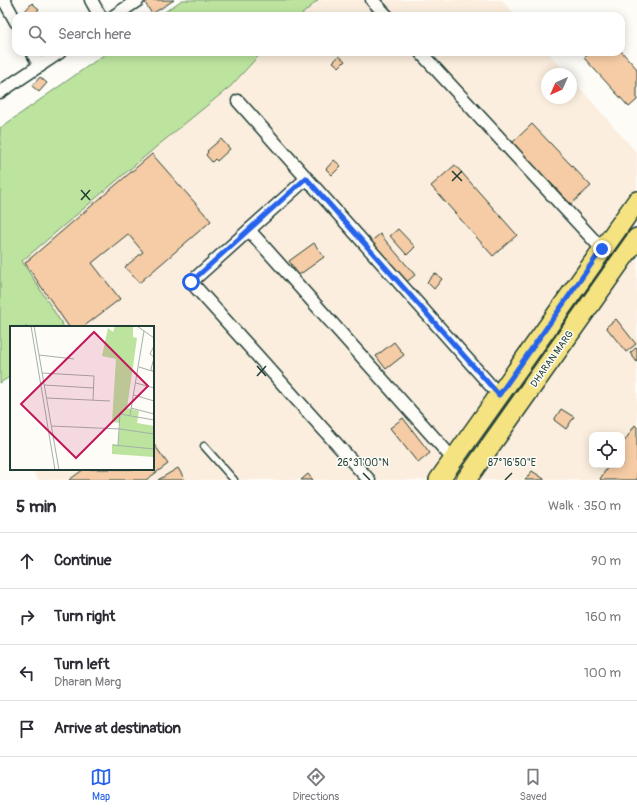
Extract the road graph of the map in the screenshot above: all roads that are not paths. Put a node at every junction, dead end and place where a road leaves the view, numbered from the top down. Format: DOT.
graph roads {
  1 [pos="4,0"];
  2 [pos="91,0"];
  3 [pos="138,0"];
  4 [pos="372,0"];
  5 [pos="98,12"];
  6 [pos="120,12"];
  7 [pos="383,12"];
  8 [pos="12,15"];
  9 [pos="34,56"];
  10 [pos="54,56"];
  11 [pos="424,56"];
  12 [pos="40,66"];
  13 [pos="0,92"];
  14 [pos="238,101"];
  15 [pos="306,178"];
  16 [pos="637,201"];
  17 [pos="249,230"];
  18 [pos="637,238"];
  19 [pos="602,249"];
  20 [pos="499,395"];
  21 [pos="204,446"];
  22 [pos="454,460"];
  23 [pos="234,480"];
  24 [pos="369,480"];
  25 [pos="439,480"];
  26 [pos="466,480"];
  1 -- 8 [label="street"];
  2 -- 5 [label="street"];
  3 -- 6 [label="street"];
  4 -- 7 [label="street"];
  9 -- 12 [label="street"];
  10 -- 12 [label="street"];
  11 -- 19 [label="street"];
  12 -- 13 [label="street"];
  14 -- 15 [label="street"];
  15 -- 17 [label="street"];
  15 -- 20 [label="street"];
  16 -- 19 [label="main road"];
  17 -- 22 [label="street"];
  17 -- 24 [label="street"];
  18 -- 26 [label="main road, DHARAN MARG"];
  19 -- 20 [label="main road"];
  20 -- 22 [label="main road"];
  21 -- 23 [label="lane"];
  22 -- 25 [label="main road"];
}
